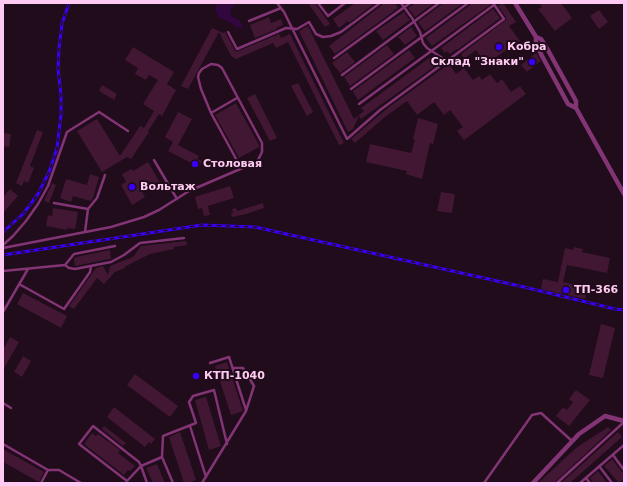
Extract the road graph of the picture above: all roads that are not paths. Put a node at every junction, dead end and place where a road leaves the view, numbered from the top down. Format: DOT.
graph roads {
  1 [pos="277,3"];
  2 [pos="318,3"];
  3 [pos="346,3"];
  4 [pos="380,3"];
  5 [pos="400,3"];
  6 [pos="410,3"];
  7 [pos="439,3"];
  8 [pos="468,3"];
  9 [pos="515,3"];
  10 [pos="493,4"];
  11 [pos="281,8"];
  12 [pos="404,8"];
  13 [pos="249,21"];
  14 [pos="414,22"];
  15 [pos="292,29"];
  16 [pos="228,32"];
  17 [pos="421,37"];
  18 [pos="536,37"];
  19 [pos="432,51"];
  20 [pos="334,58"];
  21 [pos="447,61"];
  22 [pos="342,75"];
  23 [pos="351,89"];
  24 [pos="237,98"];
  25 [pos="359,104"];
  26 [pos="576,108"];
  27 [pos="211,113"];
  28 [pos="128,131"];
  29 [pos="154,160"];
  30 [pos="241,168"];
  31 [pos="105,175"];
  32 [pos="624,194"];
  33 [pos="177,199"];
  34 [pos="54,203"];
  35 [pos="88,209"];
  36 [pos="85,232"];
  37 [pos="184,238"];
  38 [pos="3,246"];
  39 [pos="115,246"];
  40 [pos="65,265"];
  41 [pos="91,266"];
  42 [pos="28,269"];
  43 [pos="3,271"];
  44 [pos="19,284"];
  45 [pos="3,312"];
  46 [pos="210,363"];
  47 [pos="233,368"];
  48 [pos="3,403"];
  49 [pos="11,408"];
  50 [pos="246,411"];
  51 [pos="624,421"];
  52 [pos="190,426"];
  53 [pos="572,441"];
  54 [pos="3,444"];
  55 [pos="227,444"];
  56 [pos="624,445"];
  57 [pos="612,455"];
  58 [pos="162,457"];
  59 [pos="141,466"];
  60 [pos="599,466"];
  61 [pos="48,470"];
  62 [pos="624,470"];
  63 [pos="206,477"];
  64 [pos="586,478"];
  65 [pos="41,483"];
  66 [pos="81,483"];
  67 [pos="147,483"];
  68 [pos="173,483"];
  69 [pos="202,483"];
  70 [pos="484,483"];
  71 [pos="533,483"];
  72 [pos="557,483"];
  73 [pos="580,483"];
  74 [pos="590,483"];
  75 [pos="612,483"];
  1 -- 11 [label="lane"];
  2 -- 3 [label="lane"];
  4 -- 15 [label="lane"];
  5 -- 12 [label="lane"];
  6 -- 12 [label="lane"];
  7 -- 14 [label="lane"];
  8 -- 17 [label="lane"];
  9 -- 18 [label="street"];
  10 -- 19 [label="lane"];
  10 -- 21 [label="lane"];
  11 -- 13 [label="lane"];
  11 -- 15 [label="lane"];
  12 -- 14 [label="lane"];
  12 -- 20 [label="lane"];
  14 -- 17 [label="lane"];
  14 -- 22 [label="lane"];
  15 -- 16 [label="lane"];
  15 -- 21 [label="lane"];
  17 -- 19 [label="lane"];
  17 -- 23 [label="lane"];
  18 -- 26 [label="street"];
  18 -- 26 [label="street"];
  19 -- 21 [label="lane"];
  19 -- 25 [label="lane"];
  24 -- 27 [label="lane"];
  24 -- 27 [label="lane"];
  24 -- 30 [label="lane"];
  26 -- 32 [label="street"];
  27 -- 30 [label="lane"];
  28 -- 38 [label="lane"];
  29 -- 33 [label="lane"];
  30 -- 33 [label="lane"];
  31 -- 35 [label="lane"];
  33 -- 36 [label="lane"];
  34 -- 35 [label="lane"];
  35 -- 36 [label="lane"];
  36 -- 38 [label="lane"];
  37 -- 41 [label="lane"];
  39 -- 40 [label="lane"];
  40 -- 41 [label="lane"];
  40 -- 42 [label="lane"];
  41 -- 44 [label="lane"];
  42 -- 43 [label="lane"];
  42 -- 44 [label="lane"];
  44 -- 45 [label="lane"];
  46 -- 47 [label="lane"];
  47 -- 50 [label="lane"];
  47 -- 50 [label="lane"];
  48 -- 49 [label="lane"];
  50 -- 55 [label="lane"];
  51 -- 53 [label="street"];
  51 -- 72 [label="lane"];
  52 -- 55 [label="lane"];
  52 -- 58 [label="lane"];
  52 -- 63 [label="lane"];
  53 -- 70 [label="lane"];
  53 -- 71 [label="street"];
  54 -- 61 [label="lane"];
  55 -- 63 [label="lane"];
  56 -- 57 [label="lane"];
  57 -- 60 [label="lane"];
  57 -- 62 [label="lane"];
  58 -- 59 [label="lane"];
  58 -- 68 [label="lane"];
  59 -- 59 [label="lane"];
  59 -- 67 [label="lane"];
  60 -- 64 [label="lane"];
  60 -- 75 [label="lane"];
  61 -- 65 [label="lane"];
  61 -- 66 [label="lane"];
  63 -- 69 [label="lane"];
  64 -- 73 [label="lane"];
  64 -- 74 [label="lane"];
}
